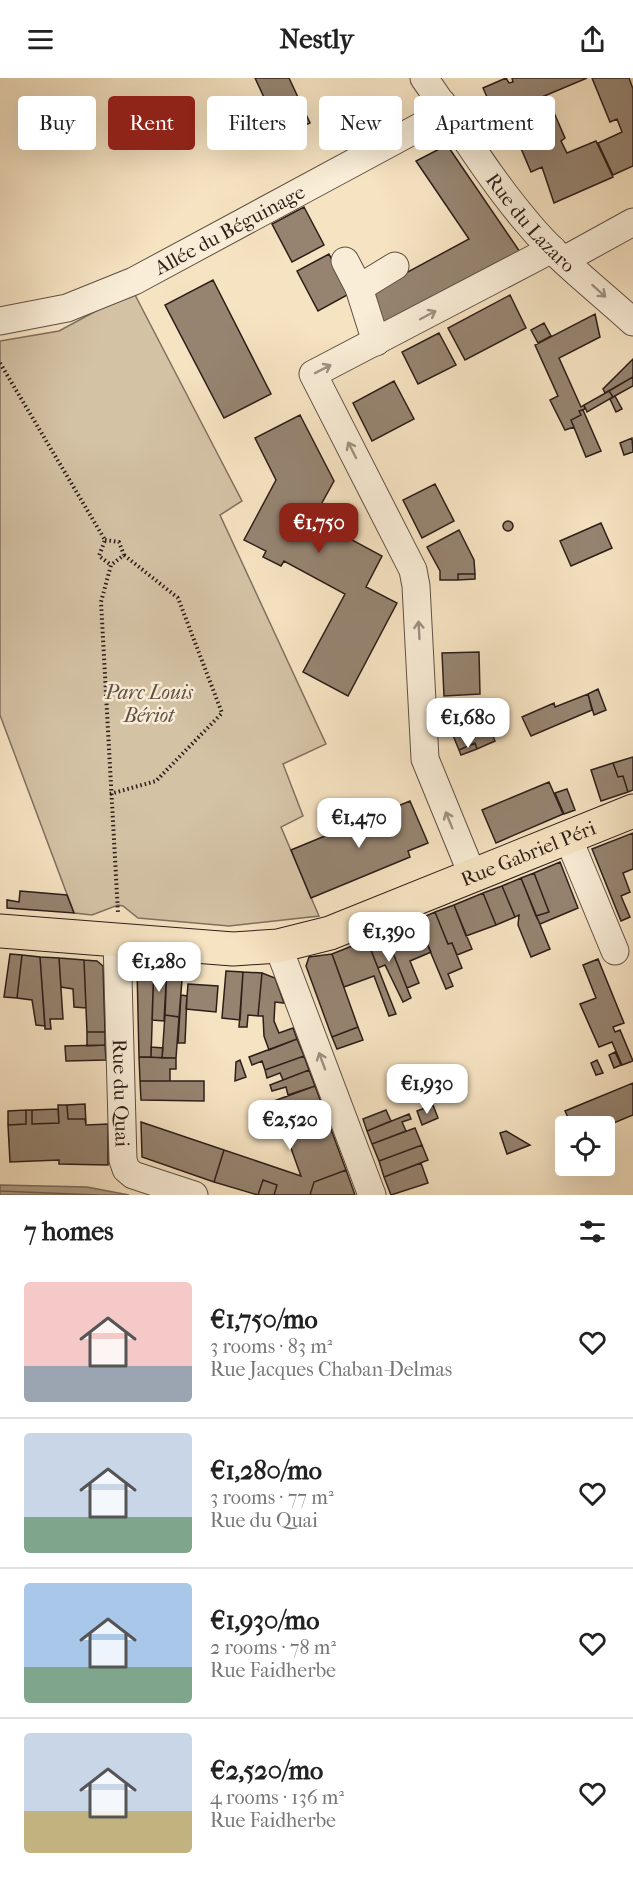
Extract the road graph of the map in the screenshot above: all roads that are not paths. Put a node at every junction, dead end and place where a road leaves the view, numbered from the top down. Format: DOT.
graph roads {
  1 [pos="424,78"];
  2 [pos="437,96"];
  3 [pos="414,130"];
  4 [pos="474,150"];
  5 [pos="633,222"];
  6 [pos="558,255"];
  7 [pos="345,261"];
  8 [pos="395,266"];
  9 [pos="359,288"];
  10 [pos="0,321"];
  11 [pos="633,322"];
  12 [pos="376,342"];
  13 [pos="633,810"];
  14 [pos="567,835"];
  15 [pos="471,874"];
  16 [pos="0,931"];
  17 [pos="117,941"];
  18 [pos="278,946"];
  19 [pos="615,951"];
  20 [pos="194,1195"];
  21 [pos="372,1195"];
  1 -- 2 [label="street, Rue du Lazaro"];
  3 -- 10 [label="street, Allée du Béguinage"];
  4 -- 6 [label="street, Rue du Lazaro"];
  5 -- 6 [label="street"];
  6 -- 11 [label="street, Rue du Lazaro, one-way"];
  12 -- 6 [label="street, one-way"];
  7 -- 9 [label="street"];
  8 -- 9 [label="street"];
  9 -- 12 [label="street"];
  15 -- 12 [label="street, one-way"];
  13 -- 14 [label="main road, Rue Gabriel Péri"];
  14 -- 15 [label="main road, Rue Gabriel Péri"];
  14 -- 19 [label="street"];
  15 -- 18 [label="main road, Rue Gabriel Péri"];
  16 -- 17 [label="main road, Rue Gabriel Péri"];
  17 -- 18 [label="main road, Rue Gabriel Péri"];
  17 -- 20 [label="street, Rue du Quai"];
  21 -- 18 [label="street, one-way"];
}
